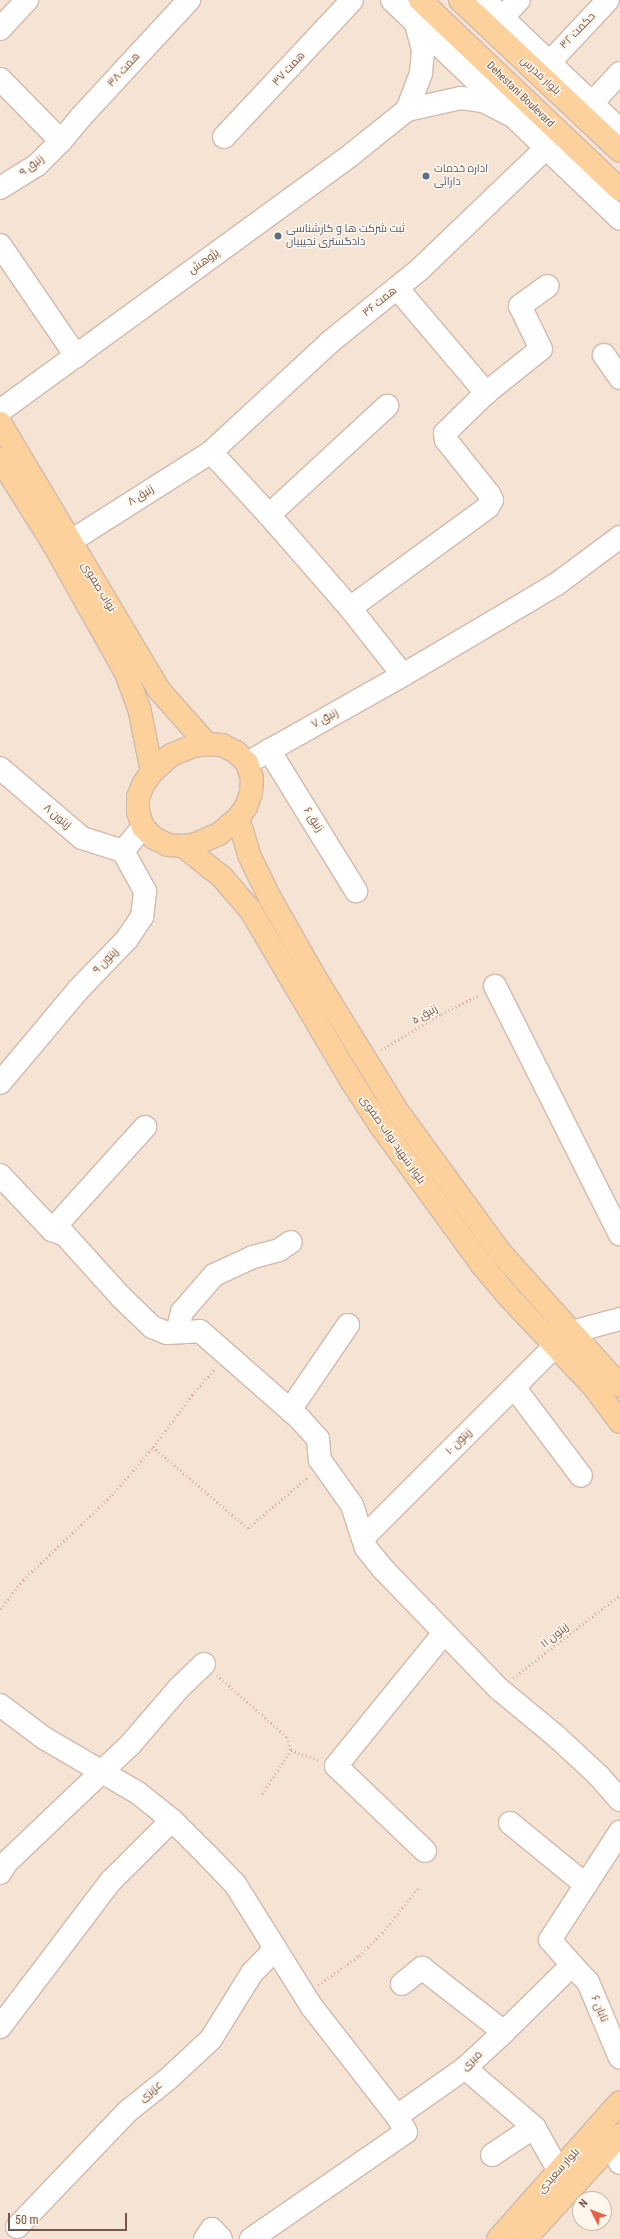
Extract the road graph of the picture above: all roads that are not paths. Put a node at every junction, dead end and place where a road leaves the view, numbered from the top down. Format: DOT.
graph roads {
  1 [pos="27,0"];
  2 [pos="189,0"];
  3 [pos="352,0"];
  4 [pos="392,0"];
  5 [pos="420,0"];
  6 [pos="460,0"];
  7 [pos="484,0"];
  8 [pos="519,0"];
  9 [pos="608,0"];
  10 [pos="502,18"];
  11 [pos="415,21"];
  12 [pos="0,29"];
  13 [pos="549,63"];
  14 [pos="620,73"];
  15 [pos="0,79"];
  16 [pos="592,104"];
  17 [pos="407,110"];
  18 [pos="511,116"];
  19 [pos="620,130"];
  20 [pos="224,137"];
  21 [pos="61,141"];
  22 [pos="546,148"];
  23 [pos="620,151"];
  24 [pos="0,188"];
  25 [pos="620,190"];
  26 [pos="620,219"];
  27 [pos="0,245"];
  28 [pos="548,286"];
  29 [pos="397,288"];
  30 [pos="604,355"];
  31 [pos="76,356"];
  32 [pos="620,378"];
  33 [pos="486,393"];
  34 [pos="387,406"];
  35 [pos="0,411"];
  36 [pos="0,423"];
  37 [pos="210,452"];
  38 [pos="0,459"];
  39 [pos="28,487"];
  40 [pos="270,515"];
  41 [pos="620,537"];
  42 [pos="71,541"];
  43 [pos="350,608"];
  44 [pos="403,675"];
  45 [pos="207,744"];
  46 [pos="269,750"];
  47 [pos="247,763"];
  48 [pos="0,768"];
  49 [pos="152,772"];
  50 [pos="238,818"];
  51 [pos="143,827"];
  52 [pos="183,846"];
  53 [pos="123,851"];
  54 [pos="356,890"];
  55 [pos="495,986"];
  56 [pos="0,1083"];
  57 [pos="145,1126"];
  58 [pos="0,1175"];
  59 [pos="618,1224"];
  60 [pos="52,1230"];
  61 [pos="291,1242"];
  62 [pos="620,1319"];
  63 [pos="348,1325"];
  64 [pos="177,1332"];
  65 [pos="572,1332"];
  66 [pos="555,1346"];
  67 [pos="607,1382"];
  68 [pos="514,1387"];
  69 [pos="290,1410"];
  70 [pos="620,1422"];
  71 [pos="581,1476"];
  72 [pos="363,1538"];
  73 [pos="444,1633"];
  74 [pos="204,1664"];
  75 [pos="0,1705"];
  76 [pos="101,1771"];
  77 [pos="620,1800"];
  78 [pos="172,1820"];
  79 [pos="510,1823"];
  80 [pos="617,1845"];
  81 [pos="425,1850"];
  82 [pos="0,1873"];
  83 [pos="586,1885"];
  84 [pos="276,1949"];
  85 [pos="572,1965"];
  86 [pos="402,1984"];
  87 [pos="0,2027"];
  88 [pos="504,2032"];
  89 [pos="620,2058"];
  90 [pos="465,2068"];
  91 [pos="620,2102"];
  92 [pos="397,2116"];
  93 [pos="534,2127"];
  94 [pos="617,2148"];
  95 [pos="492,2155"];
  96 [pos="559,2171"];
  97 [pos="17,2228"];
  98 [pos="205,2239"];
  99 [pos="221,2239"];
  100 [pos="251,2239"];
  101 [pos="498,2239"];
  102 [pos="525,2239"];
  1 -- 12 [label="street"];
  2 -- 21 [label="street, همت ۳۸"];
  3 -- 20 [label="street, همت ۳۷"];
  4 -- 11 [label="street"];
  5 -- 25 [label="main road, Dehestani Boulevard"];
  6 -- 23 [label="main road, بلوار مدرس"];
  7 -- 10 [label="street"];
  8 -- 10 [label="street"];
  9 -- 13 [label="street, حکمت ۳۲"];
  10 -- 13 [label="street"];
  11 -- 17 [label="street"];
  11 -- 18 [label="street"];
  13 -- 16 [label="street"];
  14 -- 16 [label="street"];
  15 -- 21 [label="street"];
  16 -- 19 [label="street"];
  17 -- 18 [label="street, پژوهش"];
  17 -- 31 [label="street, پژوهش"];
  18 -- 22 [label="street"];
  21 -- 24 [label="street, زنبق ۹"];
  22 -- 26 [label="street"];
  22 -- 29 [label="street, همت ۳۶"];
  27 -- 31 [label="street"];
  28 -- 33 [label="street"];
  29 -- 33 [label="street"];
  29 -- 37 [label="street, همت ۳۶"];
  30 -- 32 [label="street"];
  31 -- 35 [label="street, پژوهش"];
  33 -- 43 [label="street"];
  34 -- 40 [label="street"];
  36 -- 39 [label="main road, نواب صفوی"];
  37 -- 40 [label="street"];
  37 -- 42 [label="street, زنبق ۸"];
  38 -- 39 [label="main road, نواب صفوی"];
  39 -- 42 [label="main road, نواب صفوی"];
  39 -- 49 [label="main road, نواب صفوی"];
  40 -- 43 [label="street"];
  41 -- 44 [label="street, زنبق ۷"];
  42 -- 45 [label="main road, نواب صفوی"];
  43 -- 44 [label="street"];
  44 -- 46 [label="street, زنبق ۷"];
  45 -- 47 [label="main road"];
  45 -- 49 [label="main road"];
  46 -- 47 [label="street, زنبق ۷"];
  46 -- 54 [label="street, زنبق ۶"];
  47 -- 50 [label="main road"];
  48 -- 53 [label="street, زیتون ۸"];
  49 -- 51 [label="main road"];
  50 -- 52 [label="main road"];
  50 -- 65 [label="main road, بلوار شهید نواب صفوی"];
  51 -- 52 [label="main road"];
  51 -- 53 [label="street"];
  52 -- 66 [label="main road, بلوار شهید نواب صفوی"];
  53 -- 56 [label="street, زیتون ۹"];
  55 -- 59 [label="street"];
  57 -- 60 [label="street"];
  58 -- 60 [label="street"];
  60 -- 64 [label="street"];
  61 -- 64 [label="street"];
  62 -- 65 [label="street"];
  63 -- 69 [label="street"];
  64 -- 69 [label="street"];
  65 -- 67 [label="main road, بلوار شهید نواب صفوی"];
  66 -- 67 [label="main road, بلوار شهید نواب صفوی"];
  66 -- 68 [label="street, زیتون ۱۰"];
  67 -- 70 [label="main road, بلوار شهید نواب صفوی"];
  68 -- 71 [label="street"];
  68 -- 72 [label="street, زیتون ۱۰"];
  69 -- 72 [label="street"];
  72 -- 73 [label="street"];
  73 -- 77 [label="street"];
  73 -- 81 [label="street"];
  74 -- 76 [label="street"];
  75 -- 76 [label="street"];
  76 -- 78 [label="street"];
  76 -- 82 [label="street"];
  78 -- 84 [label="street"];
  78 -- 87 [label="street"];
  79 -- 83 [label="street"];
  80 -- 83 [label="street"];
  83 -- 85 [label="street"];
  84 -- 92 [label="street"];
  84 -- 97 [label="street, عزیزی"];
  85 -- 88 [label="street, میری"];
  85 -- 89 [label="street, تابان ۶"];
  86 -- 88 [label="street"];
  88 -- 90 [label="street, میری"];
  90 -- 92 [label="street, میری"];
  90 -- 93 [label="street"];
  91 -- 96 [label="main road, بلوار سعیدی"];
  92 -- 100 [label="street"];
  93 -- 95 [label="street"];
  93 -- 96 [label="street"];
  94 -- 102 [label="main road, بلوار سعیدی"];
  96 -- 101 [label="main road, بلوار سعیدی"];
  98 -- 99 [label="street"];
}
